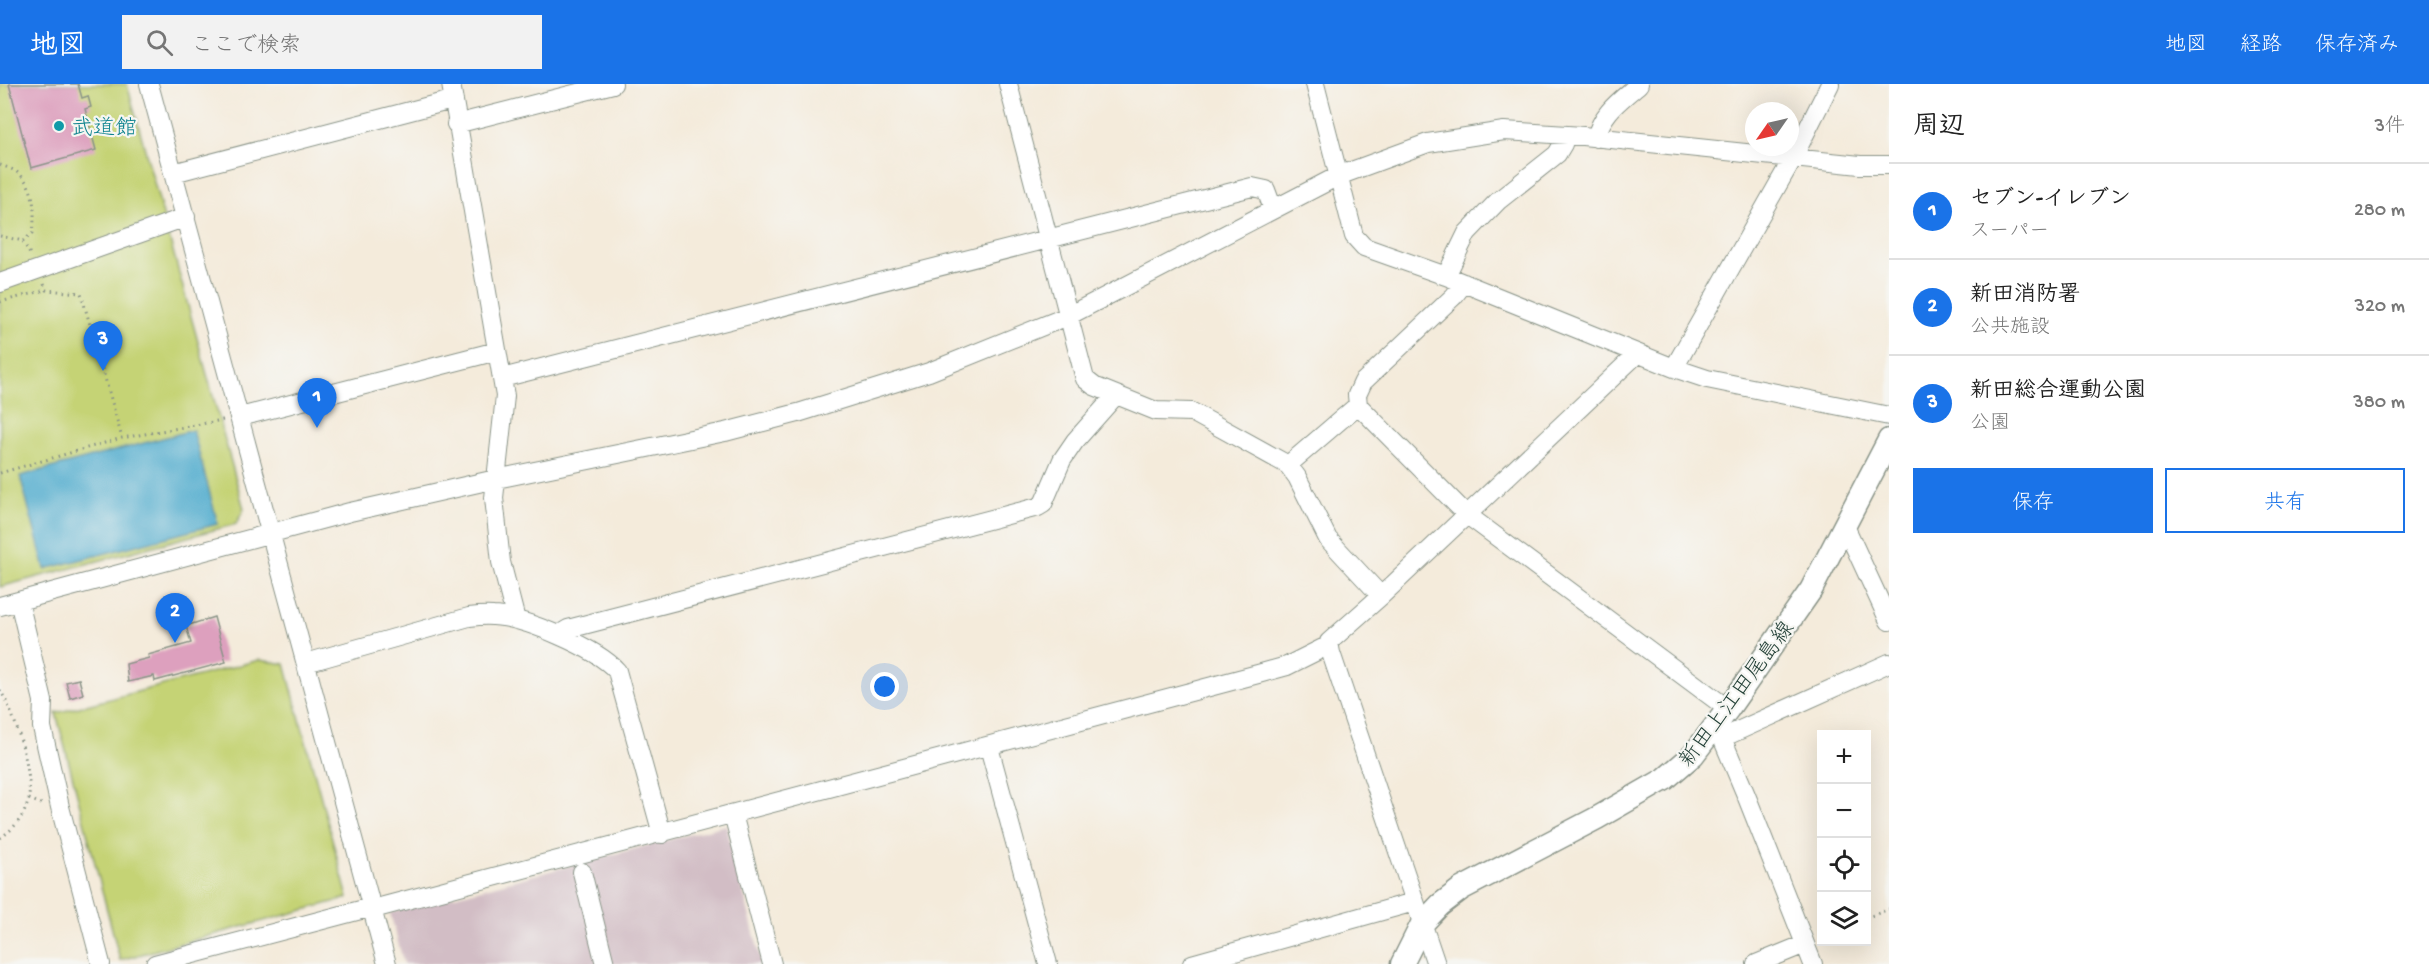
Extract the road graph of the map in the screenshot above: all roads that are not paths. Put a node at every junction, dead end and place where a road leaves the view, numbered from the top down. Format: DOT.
graph roads {
  1 [pos="149,84"];
  2 [pos="613,84"];
  3 [pos="1008,84"];
  4 [pos="1315,84"];
  5 [pos="1639,84"];
  6 [pos="1830,84"];
  7 [pos="451,92"];
  8 [pos="456,124"];
  9 [pos="1565,135"];
  10 [pos="1596,138"];
  11 [pos="1793,158"];
  12 [pos="1889,165"];
  13 [pos="173,173"];
  14 [pos="1338,176"];
  15 [pos="1273,209"];
  16 [pos="186,217"];
  17 [pos="1050,239"];
  18 [pos="1446,276"];
  19 [pos="0,283"];
  20 [pos="1464,283"];
  21 [pos="1068,316"];
  22 [pos="497,351"];
  23 [pos="1637,354"];
  24 [pos="1674,368"];
  25 [pos="502,378"];
  26 [pos="1115,396"];
  27 [pos="1358,405"];
  28 [pos="1889,416"];
  29 [pos="240,417"];
  30 [pos="1889,440"];
  31 [pos="1288,465"];
  32 [pos="495,479"];
  33 [pos="1466,514"];
  34 [pos="1845,526"];
  35 [pos="272,534"];
  36 [pos="1381,596"];
  37 [pos="19,601"];
  38 [pos="0,606"];
  39 [pos="516,620"];
  40 [pos="1889,621"];
  41 [pos="558,635"];
  42 [pos="1329,645"];
  43 [pos="306,663"];
  44 [pos="1889,663"];
  45 [pos="1728,709"];
  46 [pos="1718,733"];
  47 [pos="989,747"];
  48 [pos="733,814"];
  49 [pos="662,834"];
  50 [pos="582,872"];
  51 [pos="1414,902"];
  52 [pos="372,908"];
  53 [pos="1422,924"];
  54 [pos="1805,944"];
  55 [pos="101,964"];
  56 [pos="154,964"];
  57 [pos="387,964"];
  58 [pos="605,964"];
  59 [pos="772,964"];
  60 [pos="1048,964"];
  61 [pos="1192,964"];
  62 [pos="1402,964"];
  63 [pos="1436,964"];
  64 [pos="1756,964"];
  65 [pos="1813,964"];
  1 -- 13 [label="street"];
  2 -- 8 [label="street"];
  3 -- 17 [label="street"];
  4 -- 14 [label="street"];
  5 -- 10 [label="street"];
  6 -- 11 [label="street"];
  7 -- 8 [label="street"];
  7 -- 13 [label="street"];
  8 -- 22 [label="street"];
  9 -- 10 [label="street"];
  9 -- 14 [label="street"];
  9 -- 18 [label="street"];
  10 -- 11 [label="street"];
  11 -- 12 [label="street"];
  11 -- 24 [label="street"];
  13 -- 16 [label="street"];
  14 -- 15 [label="street"];
  14 -- 18 [label="street"];
  15 -- 17 [label="street"];
  15 -- 21 [label="street"];
  16 -- 19 [label="street"];
  16 -- 29 [label="street"];
  17 -- 21 [label="street"];
  17 -- 25 [label="street"];
  18 -- 20 [label="street"];
  20 -- 23 [label="street"];
  20 -- 27 [label="street"];
  21 -- 26 [label="street"];
  21 -- 32 [label="street"];
  22 -- 25 [label="street"];
  22 -- 29 [label="street"];
  23 -- 24 [label="street"];
  23 -- 33 [label="street"];
  24 -- 28 [label="street"];
  25 -- 32 [label="street"];
  26 -- 31 [label="street"];
  26 -- 41 [label="street"];
  27 -- 31 [label="street"];
  27 -- 33 [label="street"];
  29 -- 35 [label="street"];
  30 -- 34 [label="main road, 新田上江田尾島線"];
  31 -- 36 [label="street"];
  32 -- 35 [label="street"];
  32 -- 39 [label="street"];
  33 -- 36 [label="street"];
  33 -- 45 [label="street"];
  34 -- 40 [label="street"];
  34 -- 45 [label="main road, 新田上江田尾島線"];
  35 -- 37 [label="street"];
  35 -- 43 [label="street"];
  36 -- 42 [label="street"];
  37 -- 38 [label="street"];
  37 -- 55 [label="street"];
  39 -- 41 [label="street"];
  39 -- 43 [label="street"];
  41 -- 49 [label="street"];
  42 -- 47 [label="street"];
  42 -- 51 [label="street"];
  43 -- 52 [label="street"];
  44 -- 46 [label="street"];
  45 -- 46 [label="main road, 新田上江田尾島線"];
  46 -- 53 [label="main road, 新田上江田尾島線"];
  46 -- 54 [label="street"];
  47 -- 48 [label="street"];
  47 -- 60 [label="street"];
  48 -- 49 [label="street"];
  48 -- 59 [label="street"];
  49 -- 52 [label="street"];
  50 -- 58 [label="street"];
  51 -- 53 [label="street"];
  51 -- 61 [label="street"];
  52 -- 56 [label="street"];
  52 -- 57 [label="street"];
  53 -- 62 [label="main road, 新田上江田尾島線"];
  53 -- 63 [label="street"];
  54 -- 64 [label="street"];
  54 -- 65 [label="street"];
}
